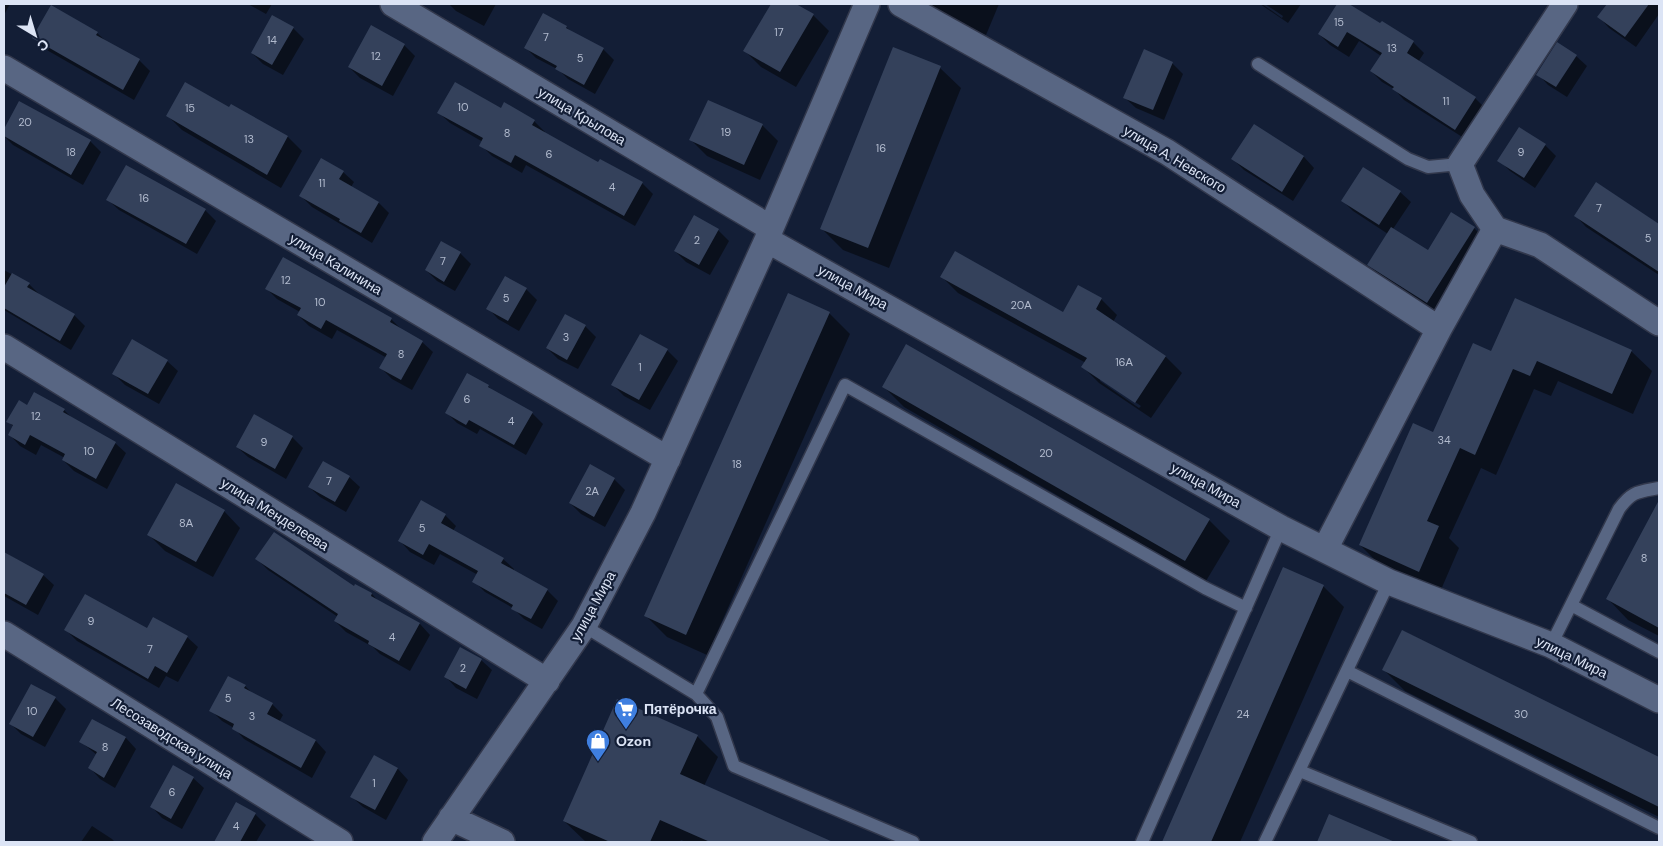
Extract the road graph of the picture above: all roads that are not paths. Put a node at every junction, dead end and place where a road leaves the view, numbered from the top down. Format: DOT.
graph roads {
  1 [pos="393,4"];
  2 [pos="867,4"];
  3 [pos="901,4"];
  4 [pos="1565,4"];
  5 [pos="1258,64"];
  6 [pos="4,68"];
  7 [pos="1460,164"];
  8 [pos="1495,228"];
  9 [pos="769,234"];
  10 [pos="1659,322"];
  11 [pos="1439,329"];
  12 [pos="4,347"];
  13 [pos="668,459"];
  14 [pos="1659,488"];
  15 [pos="1281,528"];
  16 [pos="1325,549"];
  17 [pos="1389,582"];
  18 [pos="1571,605"];
  19 [pos="1246,608"];
  20 [pos="584,626"];
  21 [pos="4,634"];
  22 [pos="1551,644"];
  23 [pos="1659,652"];
  24 [pos="1347,671"];
  25 [pos="547,681"];
  26 [pos="696,694"];
  27 [pos="1659,700"];
  28 [pos="1300,771"];
  29 [pos="450,818"];
  30 [pos="1659,828"];
  31 [pos="340,842"];
  32 [pos="435,842"];
  33 [pos="502,842"];
  34 [pos="913,842"];
  35 [pos="1142,842"];
  36 [pos="1265,842"];
  37 [pos="1471,842"];
  1 -- 9 [label="street, улица Крылова"];
  2 -- 9 [label="street, улица Мира"];
  3 -- 11 [label="street, улица А. Невского"];
  4 -- 7 [label="street"];
  5 -- 7 [label="lane"];
  6 -- 13 [label="street, улица Калинина"];
  7 -- 8 [label="street"];
  8 -- 10 [label="street"];
  8 -- 11 [label="street"];
  9 -- 13 [label="street, улица Мира"];
  9 -- 15 [label="street, улица Мира"];
  11 -- 16 [label="street"];
  12 -- 25 [label="street, улица Менделеева"];
  13 -- 20 [label="street, улица Мира"];
  14 -- 18 [label="lane"];
  15 -- 16 [label="street, улица Мира"];
  15 -- 19 [label="lane"];
  16 -- 17 [label="street, улица Мира"];
  17 -- 22 [label="street, улица Мира"];
  17 -- 24 [label="lane"];
  18 -- 22 [label="lane"];
  18 -- 23 [label="lane"];
  19 -- 26 [label="lane"];
  19 -- 35 [label="lane"];
  20 -- 25 [label="street, улица Мира"];
  20 -- 26 [label="lane"];
  21 -- 31 [label="street, Лесозаводская улица"];
  22 -- 27 [label="street, улица Мира"];
  24 -- 28 [label="lane"];
  24 -- 30 [label="lane"];
  25 -- 29 [label="street, улица Мира"];
  26 -- 34 [label="lane"];
  28 -- 36 [label="lane"];
  28 -- 37 [label="lane"];
  29 -- 32 [label="street, улица Мира"];
  29 -- 33 [label="street"];
}
